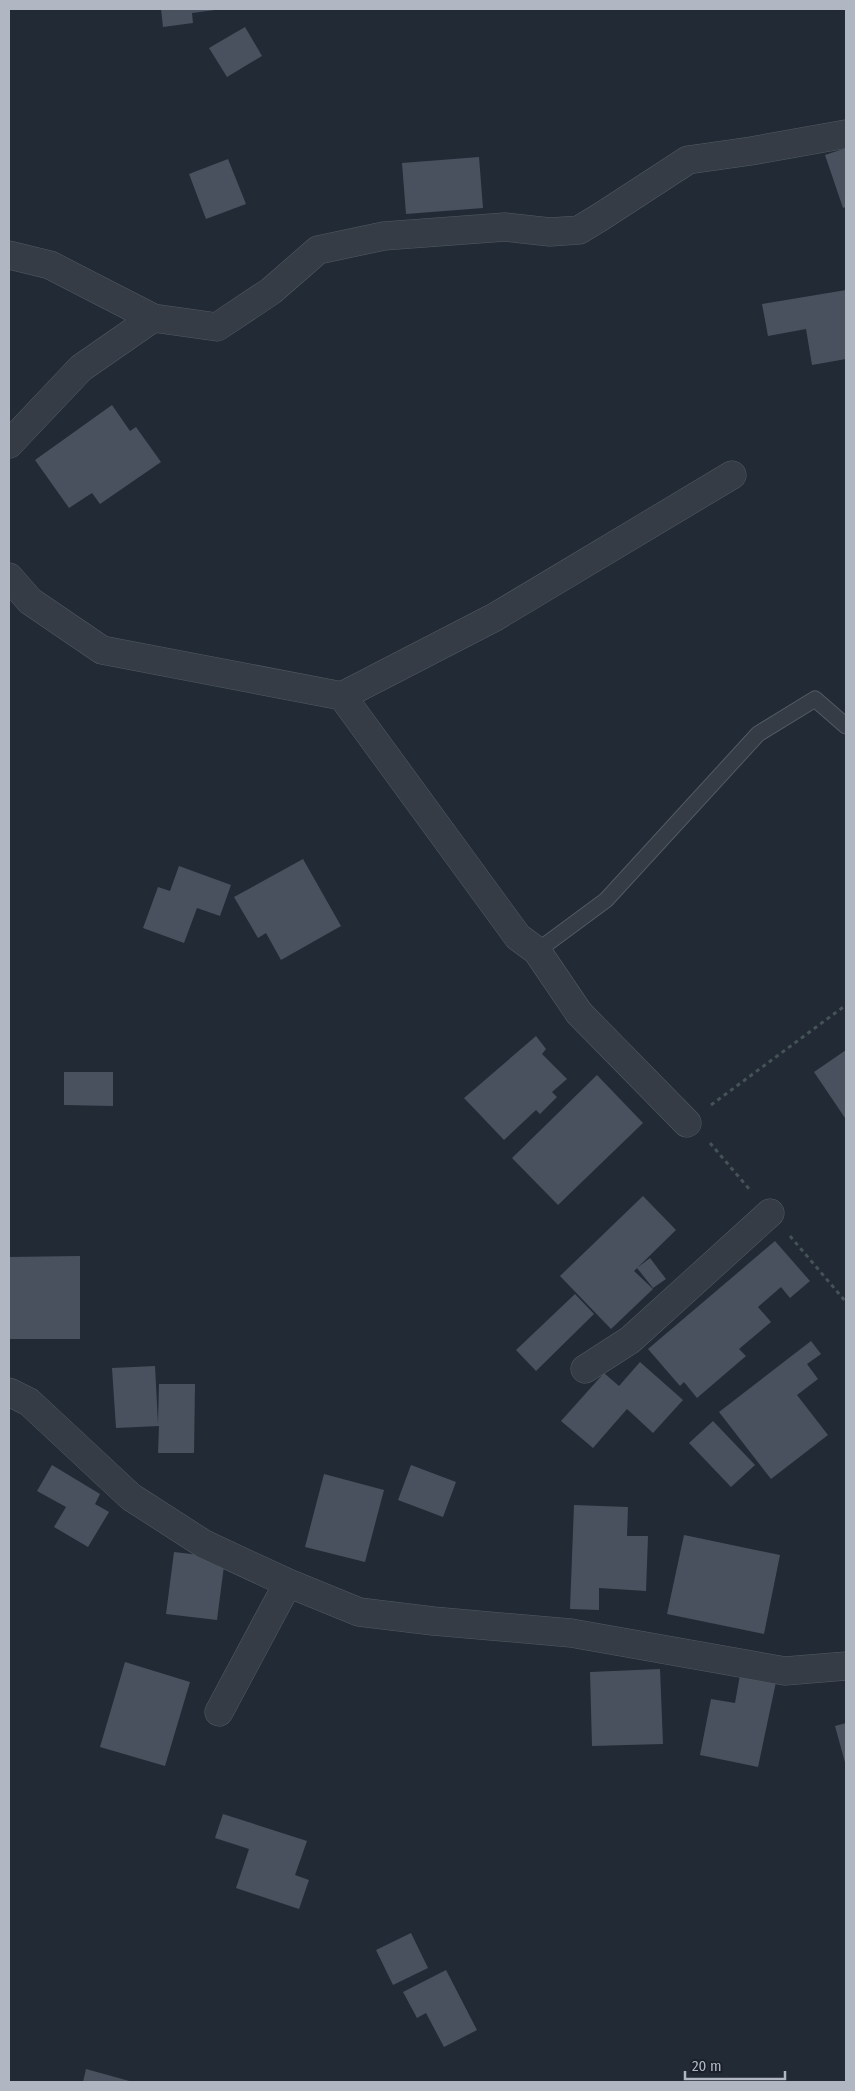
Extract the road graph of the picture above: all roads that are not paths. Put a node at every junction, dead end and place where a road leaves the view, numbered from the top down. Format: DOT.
graph roads {
  1 [pos="846,134"];
  2 [pos="9,255"];
  3 [pos="153,318"];
  4 [pos="9,444"];
  5 [pos="732,475"];
  6 [pos="9,577"];
  7 [pos="342,696"];
  8 [pos="846,726"];
  9 [pos="537,951"];
  10 [pos="687,1123"];
  11 [pos="770,1212"];
  12 [pos="585,1369"];
  13 [pos="9,1392"];
  14 [pos="288,1583"];
  15 [pos="846,1666"];
  16 [pos="219,1712"];
  1 -- 3 [label="street"];
  2 -- 3 [label="street"];
  3 -- 4 [label="street"];
  5 -- 7 [label="street"];
  6 -- 7 [label="street"];
  7 -- 9 [label="street"];
  8 -- 9 [label="lane"];
  9 -- 10 [label="street"];
  11 -- 12 [label="street"];
  13 -- 14 [label="street"];
  14 -- 15 [label="street"];
  14 -- 16 [label="street"];
}
